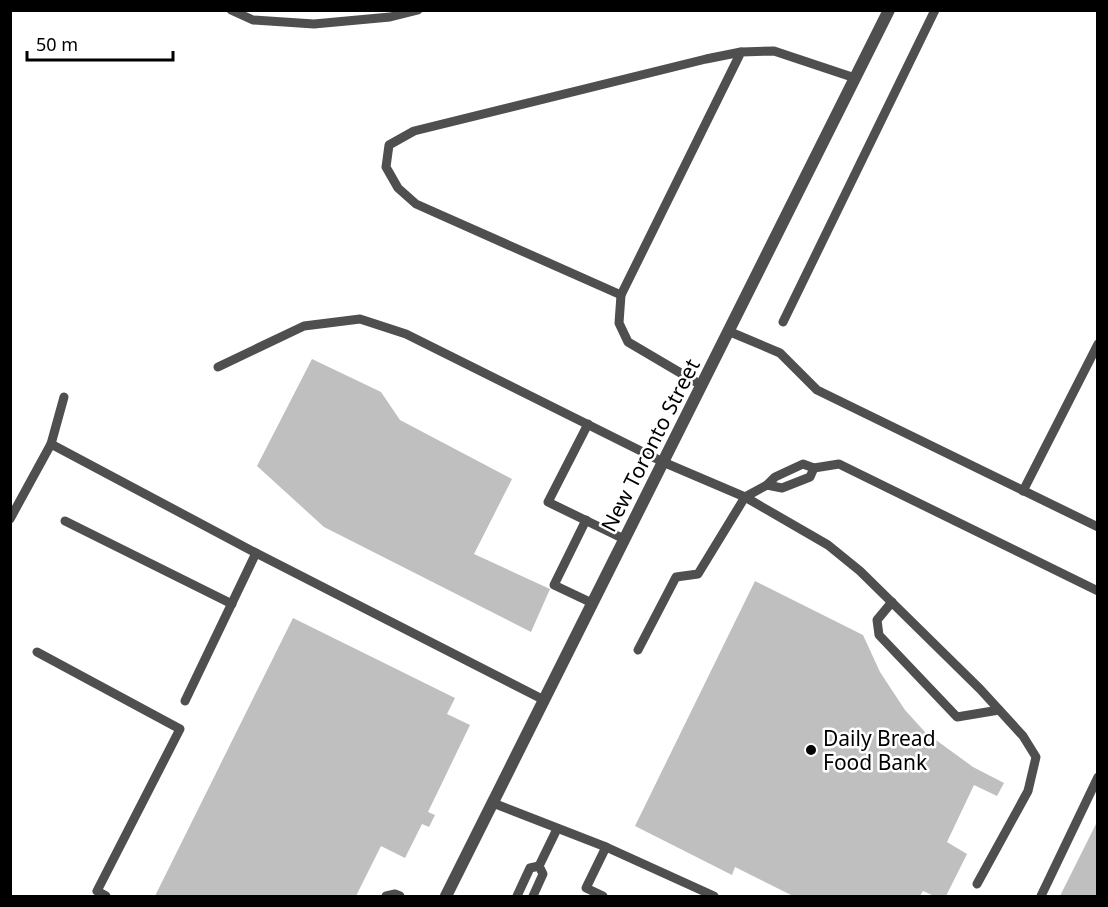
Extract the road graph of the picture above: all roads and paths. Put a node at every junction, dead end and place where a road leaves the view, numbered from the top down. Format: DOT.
graph roads {
  1 [pos="231,10"];
  2 [pos="290,10"];
  3 [pos="418,10"];
  4 [pos="888,10"];
  5 [pos="935,10"];
  6 [pos="291,22"];
  7 [pos="741,52"];
  8 [pos="855,78"];
  9 [pos="621,295"];
  10 [pos="783,322"];
  11 [pos="728,331"];
  12 [pos="1098,344"];
  13 [pos="218,367"];
  14 [pos="701,385"];
  15 [pos="64,397"];
  16 [pos="588,424"];
  17 [pos="51,444"];
  18 [pos="663,462"];
  19 [pos="814,468"];
  20 [pos="766,485"];
  21 [pos="1023,491"];
  22 [pos="745,497"];
  23 [pos="10,519"];
  24 [pos="586,520"];
  25 [pos="65,521"];
  26 [pos="1098,527"];
  27 [pos="624,539"];
  28 [pos="256,553"];
  29 [pos="1098,591"];
  30 [pos="892,602"];
  31 [pos="592,603"];
  32 [pos="232,604"];
  33 [pos="638,650"];
  34 [pos="37,652"];
  35 [pos="544,700"];
  36 [pos="185,701"];
  37 [pos="999,710"];
  38 [pos="1098,777"];
  39 [pos="493,802"];
  40 [pos="557,829"];
  41 [pos="606,847"];
  42 [pos="539,866"];
  43 [pos="977,884"];
  44 [pos="106,897"];
  45 [pos="386,897"];
  46 [pos="400,897"];
  47 [pos="446,897"];
  48 [pos="516,897"];
  49 [pos="533,897"];
  50 [pos="603,897"];
  51 [pos="714,897"];
  52 [pos="1041,897"];
  1 -- 6 [label="lane"];
  2 -- 6 [label="lane"];
  3 -- 6 [label="lane"];
  4 -- 8 [label="street, New Toronto Street"];
  5 -- 10 [label="lane"];
  7 -- 8 [label="lane"];
  7 -- 9 [label="lane"];
  7 -- 9 [label="lane"];
  8 -- 11 [label="street, New Toronto Street"];
  9 -- 14 [label="lane"];
  11 -- 14 [label="street, New Toronto Street"];
  11 -- 21 [label="lane"];
  12 -- 21 [label="lane"];
  13 -- 16 [label="lane"];
  14 -- 18 [label="street, New Toronto Street"];
  15 -- 17 [label="lane"];
  16 -- 18 [label="lane"];
  16 -- 24 [label="lane"];
  17 -- 23 [label="lane"];
  17 -- 28 [label="lane"];
  18 -- 22 [label="lane"];
  18 -- 27 [label="street, New Toronto Street"];
  19 -- 20 [label="lane"];
  19 -- 20 [label="lane"];
  19 -- 29 [label="lane"];
  20 -- 22 [label="lane"];
  21 -- 26 [label="lane"];
  22 -- 30 [label="lane"];
  22 -- 33 [label="lane"];
  24 -- 27 [label="lane"];
  24 -- 31 [label="lane"];
  25 -- 32 [label="lane"];
  27 -- 31 [label="street, New Toronto Street"];
  28 -- 32 [label="lane"];
  28 -- 35 [label="lane"];
  30 -- 37 [label="lane"];
  30 -- 37 [label="lane"];
  31 -- 35 [label="street, New Toronto Street"];
  32 -- 36 [label="lane"];
  34 -- 44 [label="lane"];
  35 -- 39 [label="street, New Toronto Street"];
  37 -- 43 [label="lane"];
  38 -- 52 [label="lane"];
  39 -- 40 [label="lane"];
  39 -- 47 [label="street, New Toronto Street"];
  40 -- 41 [label="lane"];
  40 -- 42 [label="lane"];
  41 -- 50 [label="lane"];
  41 -- 51 [label="lane"];
  42 -- 48 [label="lane"];
  42 -- 49 [label="lane"];
  45 -- 46 [label="lane"];
}
